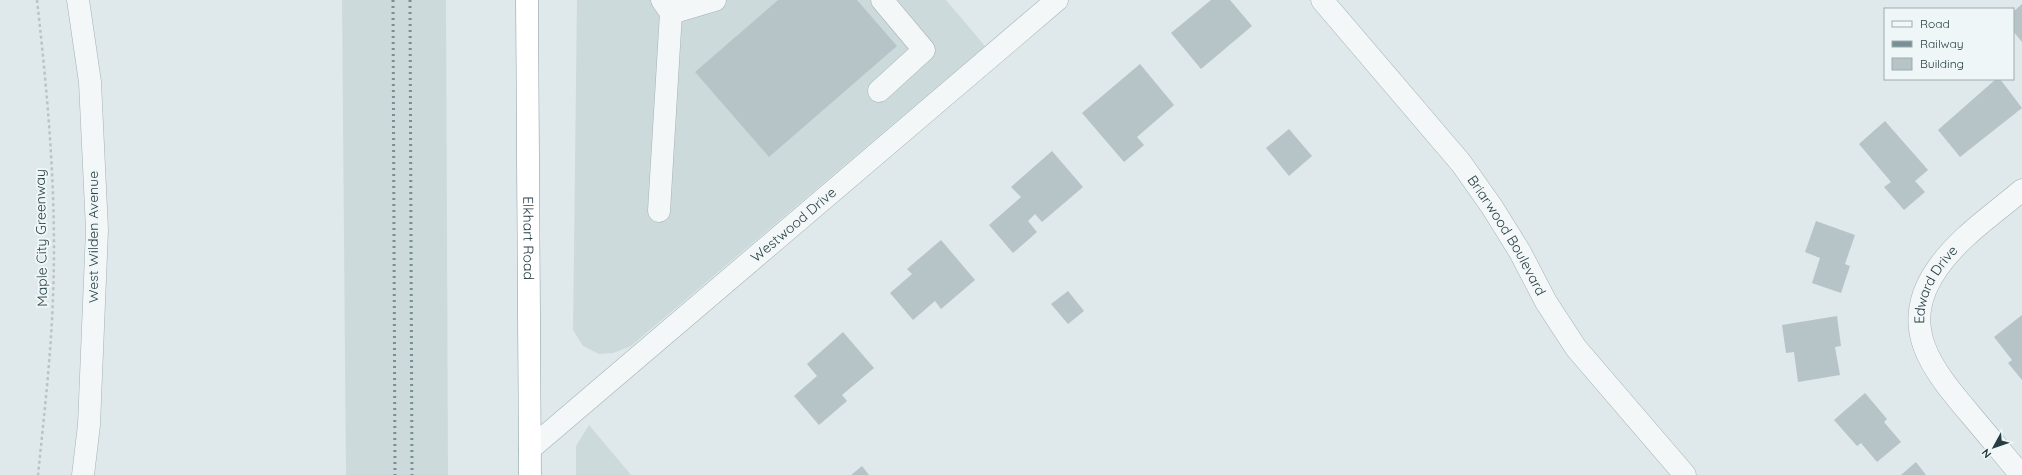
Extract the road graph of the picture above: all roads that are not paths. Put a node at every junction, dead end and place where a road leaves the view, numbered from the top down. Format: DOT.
graph roads {
  1 [pos="78,0"];
  2 [pos="527,0"];
  3 [pos="715,0"];
  4 [pos="882,0"];
  5 [pos="1057,0"];
  6 [pos="1322,0"];
  7 [pos="667,7"];
  8 [pos="879,91"];
  9 [pos="2022,190"];
  10 [pos="659,211"];
  11 [pos="530,449"];
  12 [pos="83,475"];
  13 [pos="530,475"];
  14 [pos="1685,475"];
  15 [pos="2021,475"];
  1 -- 12 [label="street, West Wilden Avenue"];
  2 -- 11 [label="highway, Elkhart Road"];
  3 -- 7 [label="street"];
  4 -- 8 [label="street"];
  5 -- 11 [label="street, Westwood Drive"];
  6 -- 14 [label="street, Briarwood Boulevard"];
  7 -- 10 [label="street"];
  9 -- 15 [label="street, Edward Drive"];
  11 -- 13 [label="highway, Elkhart Road"];
}
